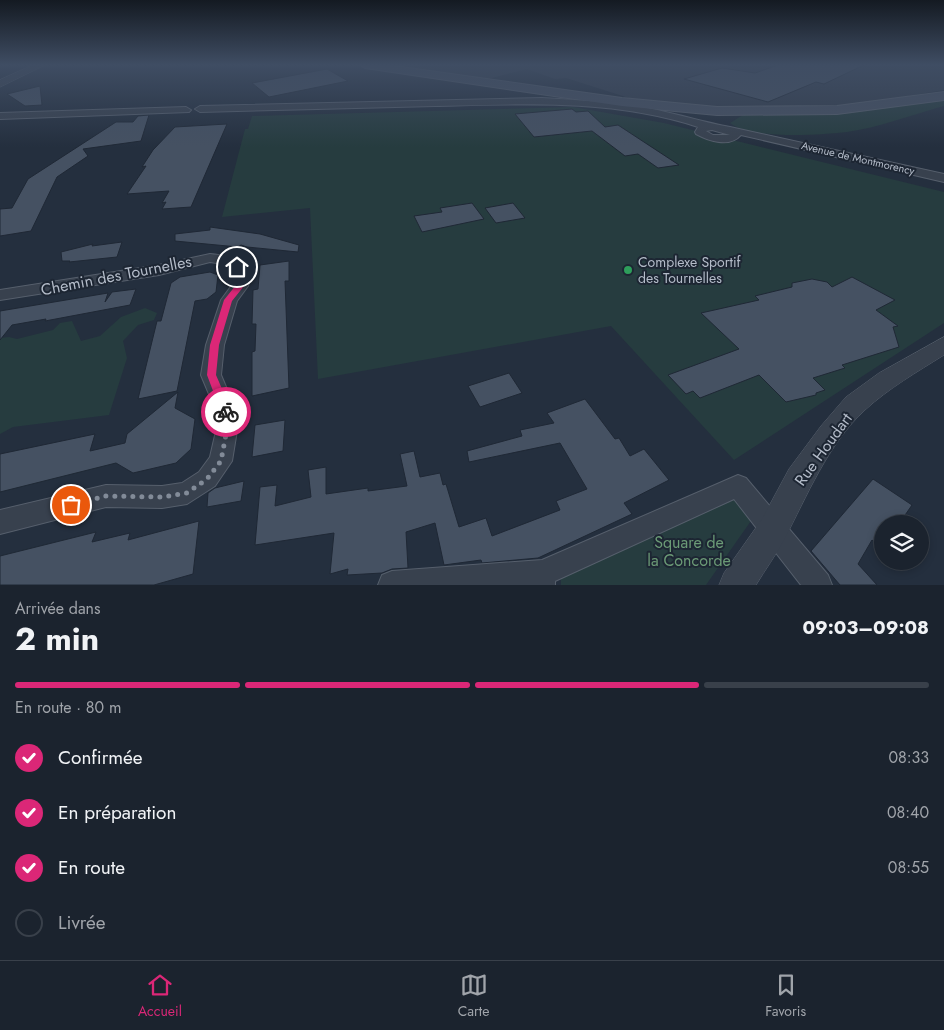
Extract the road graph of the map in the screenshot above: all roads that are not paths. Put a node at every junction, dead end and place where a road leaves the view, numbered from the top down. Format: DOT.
graph roads {
  1 [pos="555,92"];
  2 [pos="944,96"];
  3 [pos="186,110"];
  4 [pos="141,111"];
  5 [pos="198,113"];
  6 [pos="1,116"];
  7 [pos="177,118"];
  8 [pos="730,135"];
  9 [pos="771,139"];
  10 [pos="944,178"];
  11 [pos="0,296"];
  12 [pos="944,345"];
  13 [pos="0,522"];
  14 [pos="773,530"];
  15 [pos="542,579"];
  16 [pos="392,585"];
  17 [pos="736,585"];
  18 [pos="818,585"];
  1 -- 2 [label="main road"];
  3 -- 4 [label="street"];
  3 -- 5 [label="street"];
  3 -- 7 [label="street"];
  4 -- 6 [label="street"];
  4 -- 7 [label="street"];
  5 -- 7 [label="street"];
  5 -- 8 [label="street"];
  8 -- 9 [label="street, Avenue de Montmorency"];
  9 -- 10 [label="street, Avenue de Montmorency"];
  11 -- 13 [label="street, Chemin des Tournelles"];
  12 -- 14 [label="street, Rue Houdart"];
  14 -- 15 [label="street"];
  14 -- 17 [label="street, Rue Houdart"];
  14 -- 18 [label="street"];
  15 -- 16 [label="street"];
}
